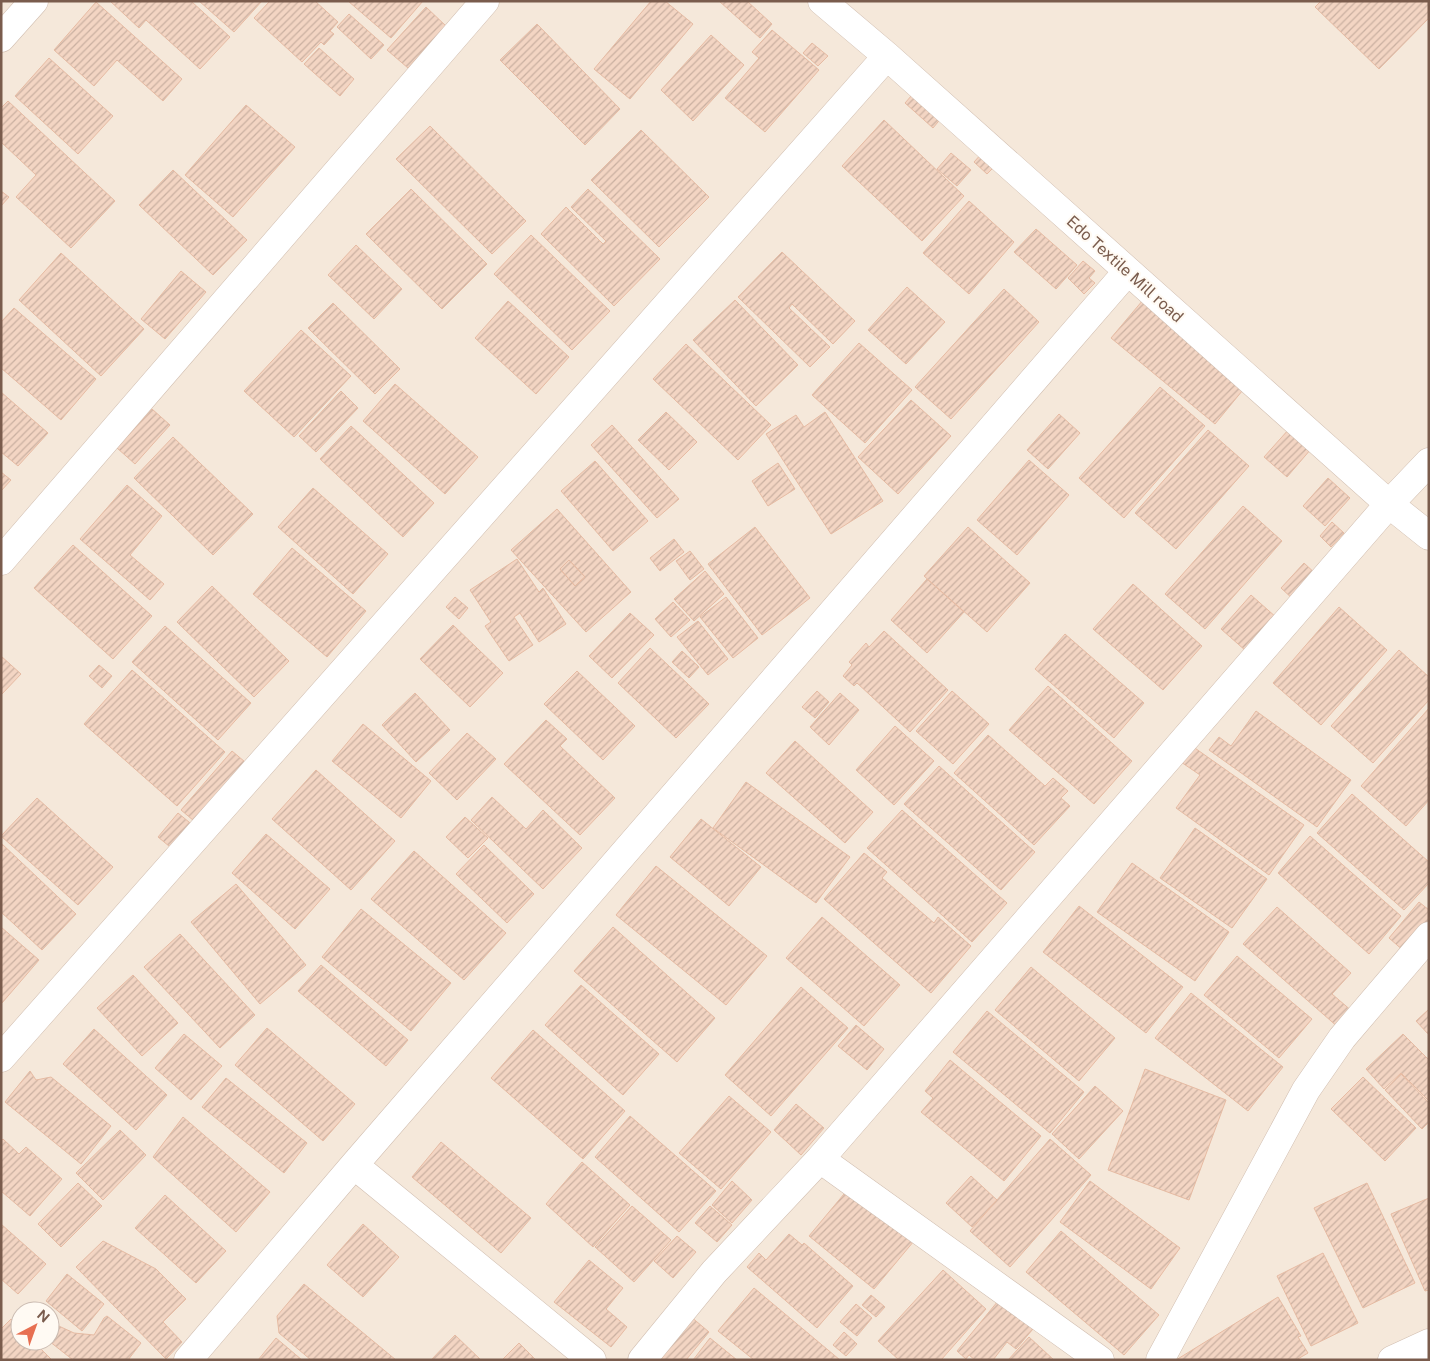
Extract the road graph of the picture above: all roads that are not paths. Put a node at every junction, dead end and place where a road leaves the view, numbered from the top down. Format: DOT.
graph roads {
  1 [pos="34,1"];
  2 [pos="485,1"];
  3 [pos="822,1"];
  4 [pos="1,38"];
  5 [pos="887,56"];
  6 [pos="1127,272"];
  7 [pos="1429,462"];
  8 [pos="1389,504"];
  9 [pos="1429,536"];
  10 [pos="1,561"];
  11 [pos="1429,936"];
  12 [pos="1,1058"];
  13 [pos="820,1159"];
  14 [pos="354,1165"];
  15 [pos="1429,1343"];
  16 [pos="188,1360"];
  17 [pos="592,1360"];
  18 [pos="642,1360"];
  19 [pos="1100,1360"];
  20 [pos="1160,1360"];
  21 [pos="1392,1360"];
  1 -- 4 [label="street"];
  2 -- 10 [label="street"];
  3 -- 5 [label="street, Edo Textile Mill road"];
  5 -- 6 [label="street, Edo Textile Mill road"];
  5 -- 12 [label="street"];
  6 -- 8 [label="street, Edo Textile Mill road"];
  6 -- 14 [label="street"];
  7 -- 8 [label="street"];
  8 -- 9 [label="street, Edo Textile Mill road"];
  8 -- 13 [label="street"];
  11 -- 20 [label="street"];
  13 -- 18 [label="street"];
  13 -- 19 [label="street"];
  14 -- 16 [label="street"];
  14 -- 17 [label="street"];
  15 -- 21 [label="street"];
}
